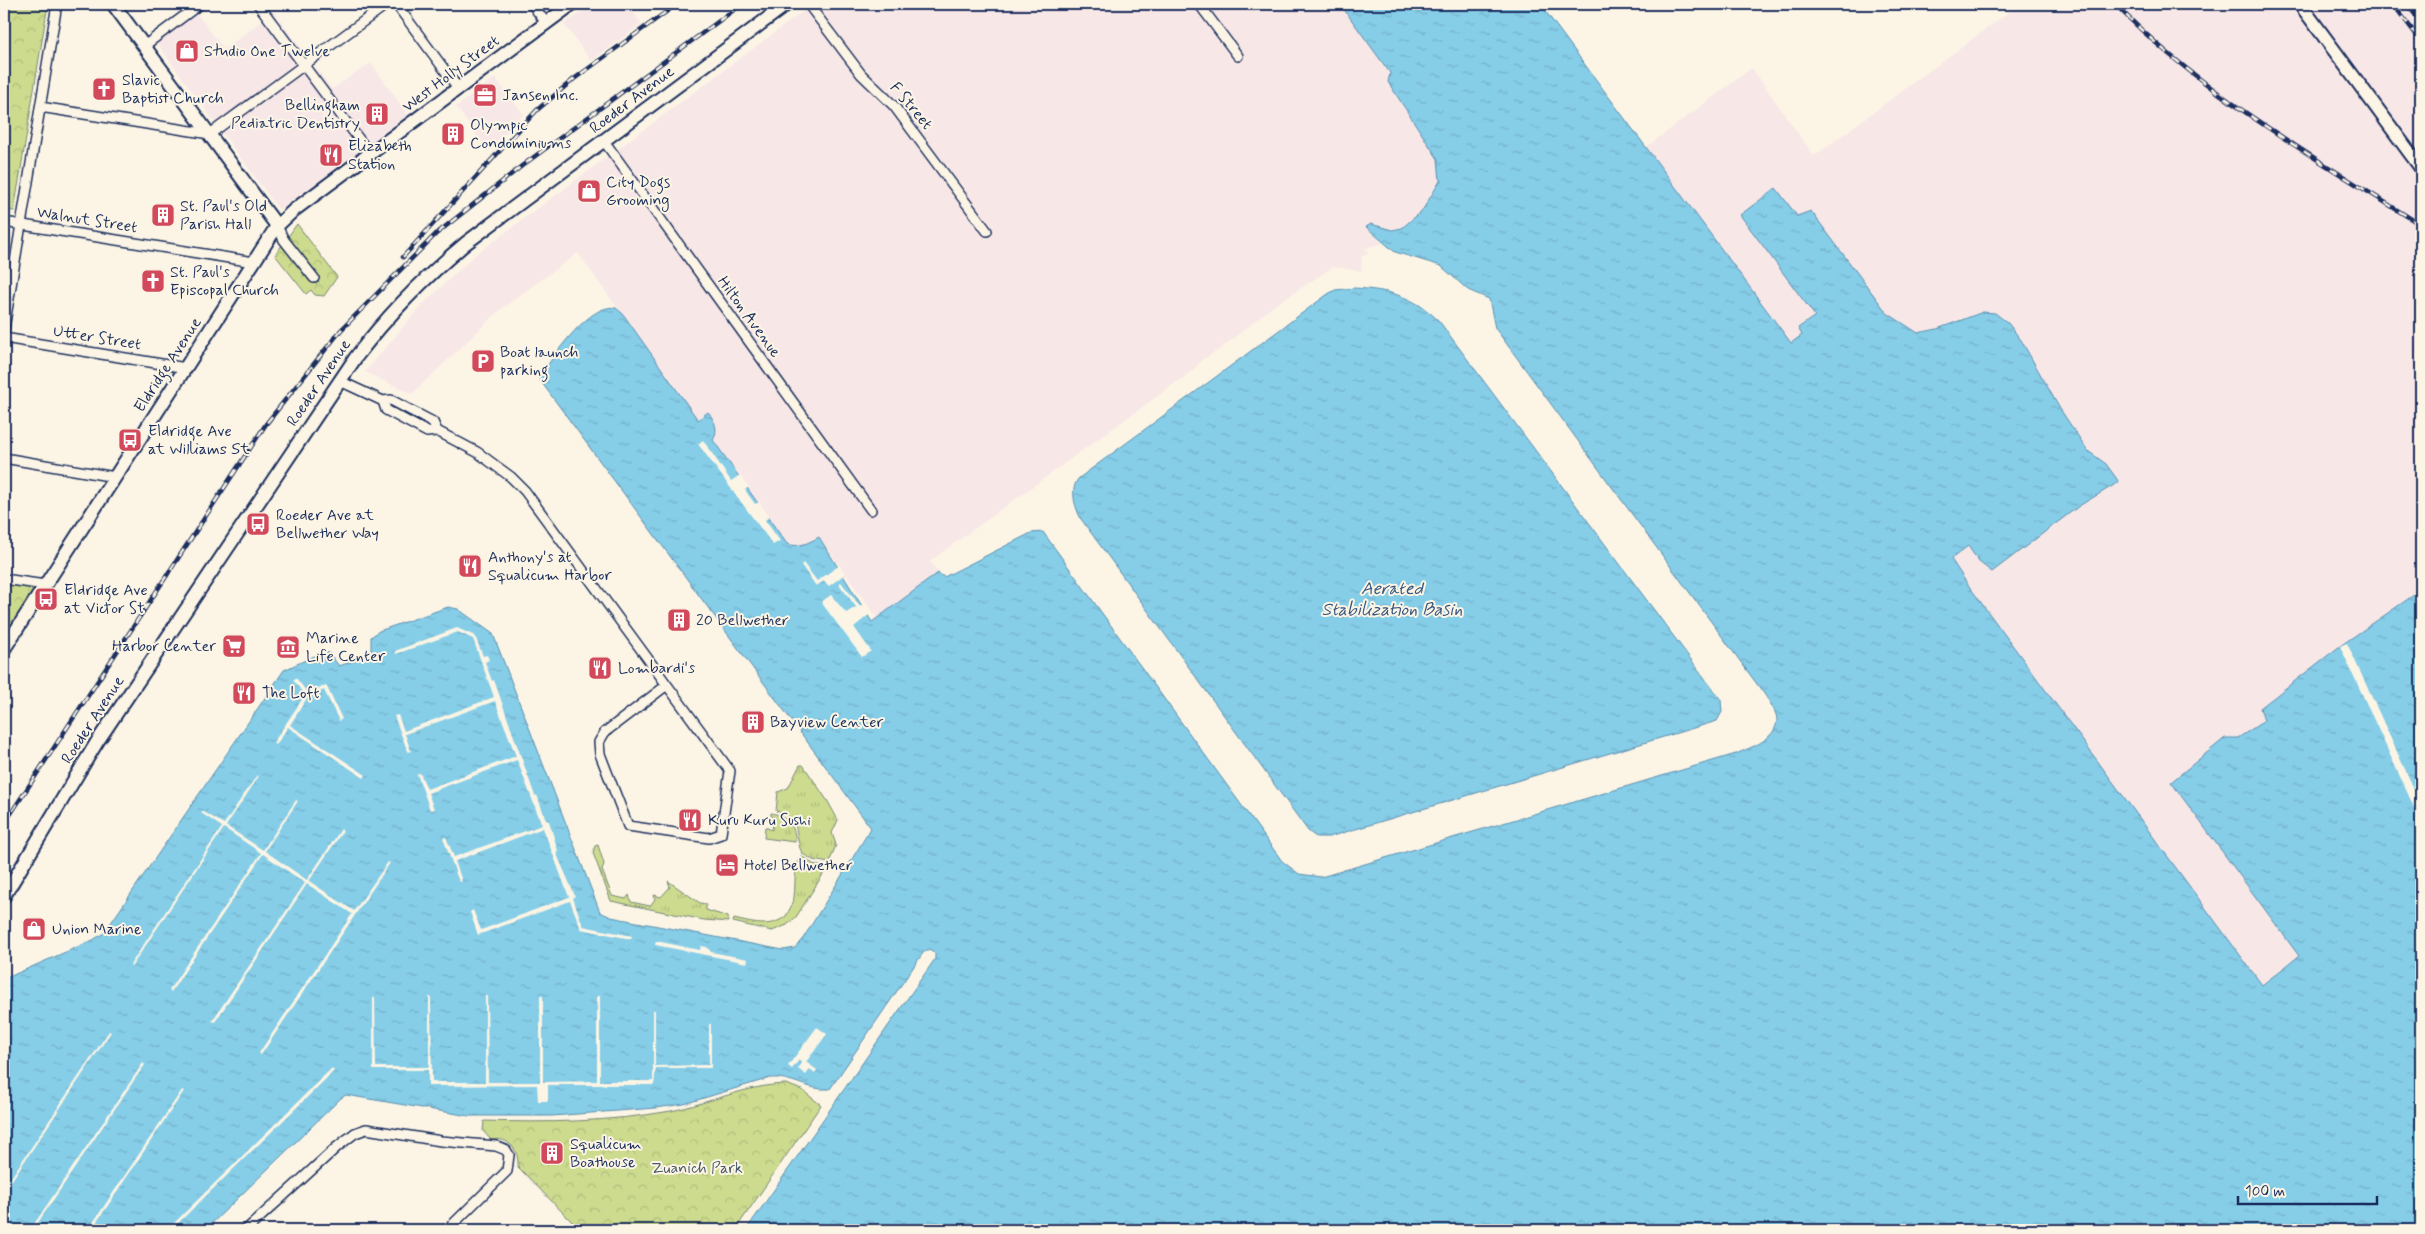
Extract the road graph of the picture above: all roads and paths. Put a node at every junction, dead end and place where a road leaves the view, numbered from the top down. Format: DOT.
graph roads {
  1 [pos="57,4"];
  2 [pos="113,4"];
  3 [pos="200,4"];
  4 [pos="258,4"];
  5 [pos="387,4"];
  6 [pos="396,4"];
  7 [pos="532,4"];
  8 [pos="572,4"];
  9 [pos="786,4"];
  10 [pos="808,4"];
  11 [pos="1199,4"];
  12 [pos="2300,4"];
  13 [pos="546,23"];
  14 [pos="144,46"];
  15 [pos="1238,56"];
  16 [pos="303,65"];
  17 [pos="458,88"];
  18 [pos="40,107"];
  19 [pos="210,134"];
  20 [pos="604,141"];
  21 [pos="370,154"];
  22 [pos="2421,168"];
  23 [pos="4,222"];
  24 [pos="21,224"];
  25 [pos="278,226"];
  26 [pos="987,231"];
  27 [pos="254,262"];
  28 [pos="314,278"];
  29 [pos="4,329"];
  30 [pos="4,338"];
  31 [pos="186,368"];
  32 [pos="340,380"];
  33 [pos="4,458"];
  34 [pos="115,476"];
  35 [pos="871,510"];
  36 [pos="4,578"];
  37 [pos="45,585"];
  38 [pos="4,649"];
  39 [pos="667,685"];
  40 [pos="4,896"];
  41 [pos="246,1230"];
  42 [pos="446,1230"];
  1 -- 18 [label="street"];
  2 -- 14 [label="street"];
  3 -- 14 [label="street"];
  4 -- 16 [label="street"];
  5 -- 16 [label="street"];
  6 -- 17 [label="street"];
  7 -- 13 [label="street"];
  8 -- 13 [label="street, West Holly Street"];
  9 -- 20 [label="street, Roeder Avenue"];
  10 -- 26 [label="street, F Street"];
  11 -- 15 [label="street"];
  12 -- 22 [label="street"];
  13 -- 17 [label="street, West Holly Street"];
  14 -- 19 [label="street"];
  16 -- 19 [label="street"];
  16 -- 21 [label="street"];
  17 -- 21 [label="street, West Holly Street"];
  18 -- 19 [label="street"];
  18 -- 24 [label="street"];
  19 -- 25 [label="street"];
  20 -- 32 [label="street, Roeder Avenue"];
  20 -- 35 [label="street, Hilton Avenue"];
  21 -- 25 [label="street, West Holly Street"];
  23 -- 24 [label="street, Walnut Street"];
  24 -- 27 [label="street, Walnut Street"];
  24 -- 29 [label="street"];
  25 -- 27 [label="street, Eldridge Avenue"];
  25 -- 28 [label="street"];
  27 -- 31 [label="street, Eldridge Avenue"];
  30 -- 31 [label="street, Utter Street"];
  31 -- 34 [label="street, Eldridge Avenue"];
  32 -- 39 [label="street"];
  32 -- 40 [label="street, Roeder Avenue"];
  33 -- 34 [label="street"];
  34 -- 37 [label="street, Eldridge Avenue"];
  36 -- 37 [label="street"];
  37 -- 38 [label="street, Eldridge Avenue"];
  39 -- 39 [label="street"];
  41 -- 42 [label="street"];
}
